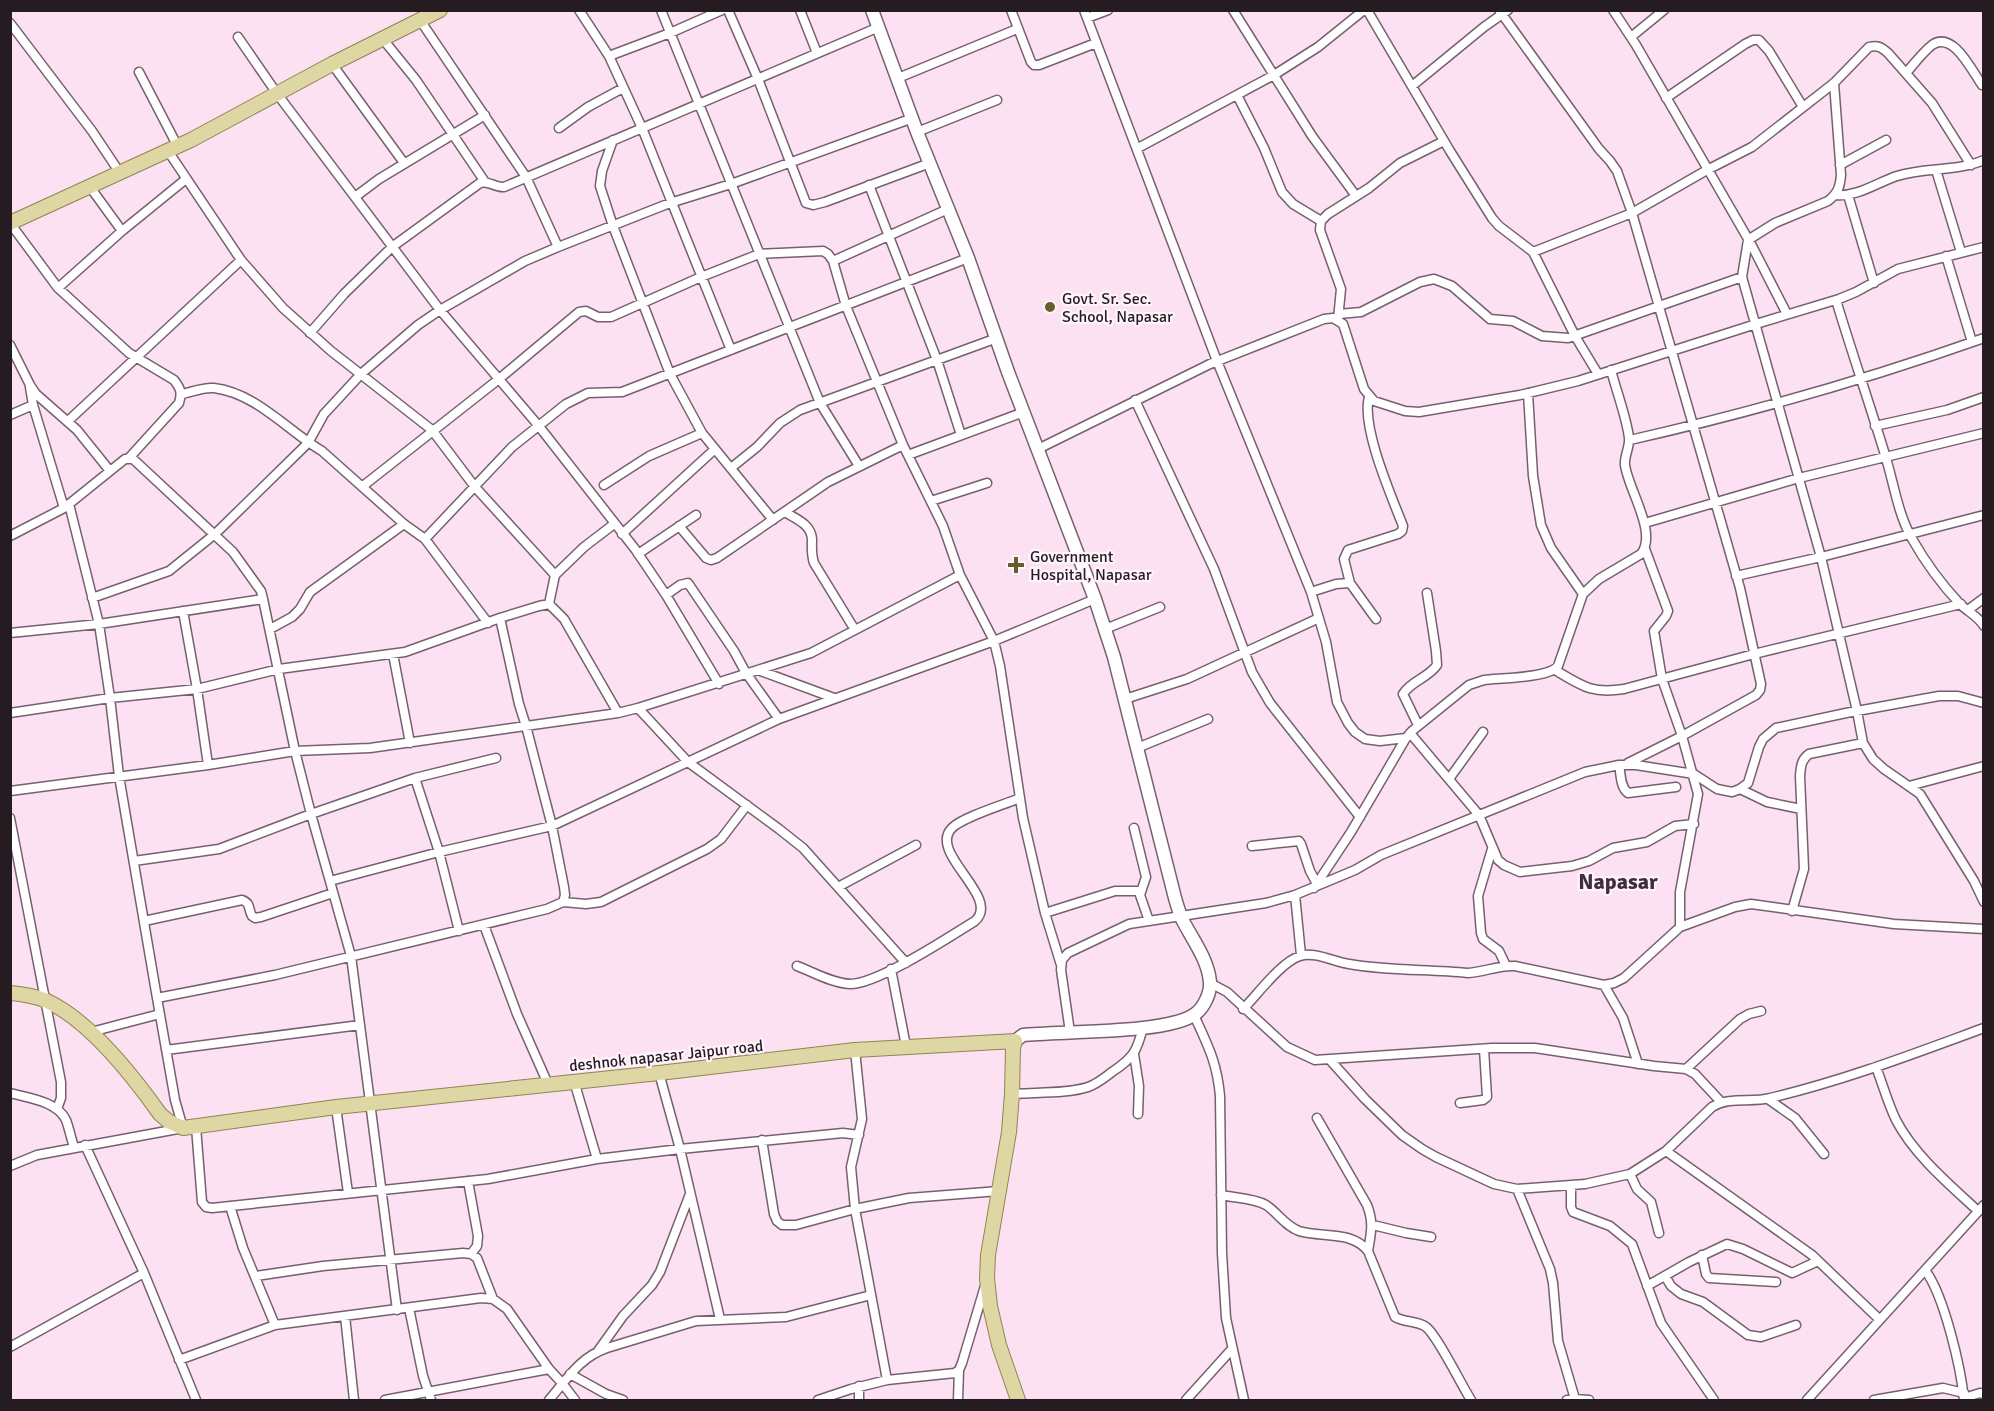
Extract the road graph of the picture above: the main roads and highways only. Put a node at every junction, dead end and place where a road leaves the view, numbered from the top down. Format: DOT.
graph roads {
  1 [pos="440,10"];
  2 [pos="872,10"];
  3 [pos="11,223"];
  4 [pos="10,993"];
  5 [pos="1015,1041"];
  6 [pos="1018,1401"];
  1 -- 3 [label="main road"];
  2 -- 5 [label="main road"];
  4 -- 5 [label="main road, deshnok napasar Jaipur road"];
  5 -- 6 [label="main road"];
}
